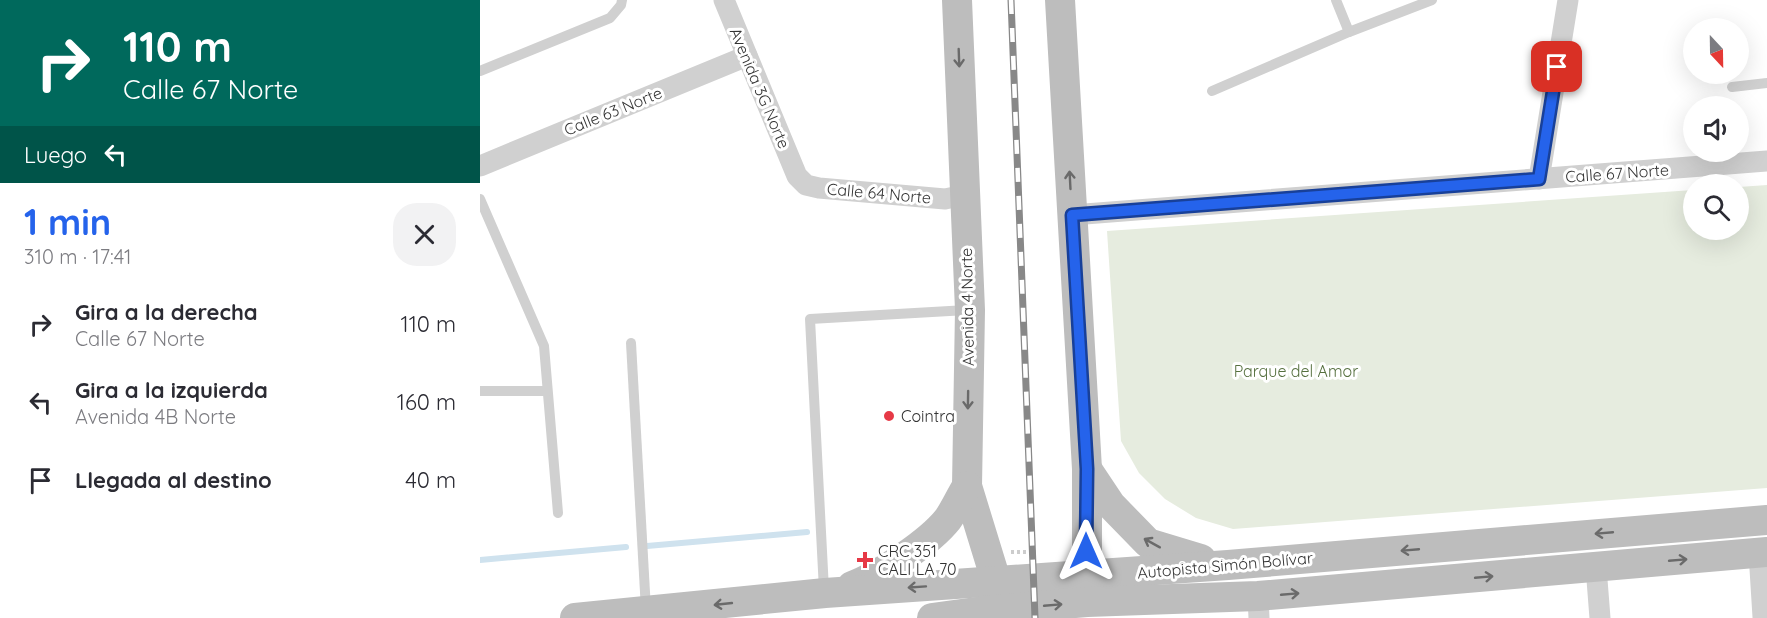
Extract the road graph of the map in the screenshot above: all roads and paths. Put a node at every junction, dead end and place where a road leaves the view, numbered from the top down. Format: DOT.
graph roads {
  1 [pos="622,0"];
  2 [pos="724,0"];
  3 [pos="957,0"];
  4 [pos="1060,0"];
  5 [pos="1336,0"];
  6 [pos="1432,0"];
  7 [pos="1568,0"];
  8 [pos="1349,32"];
  9 [pos="747,56"];
  10 [pos="480,71"];
  11 [pos="1767,83"];
  12 [pos="1732,87"];
  13 [pos="1212,91"];
  14 [pos="1767,161"];
  15 [pos="480,166"];
  16 [pos="797,176"];
  17 [pos="1539,179"];
  18 [pos="964,195"];
  19 [pos="480,199"];
  20 [pos="1072,215"];
  21 [pos="970,310"];
  22 [pos="631,343"];
  23 [pos="480,390"];
  24 [pos="548,391"];
  25 [pos="1087,469"];
  26 [pos="967,486"];
  27 [pos="558,513"];
  28 [pos="1767,520"];
  29 [pos="1763,552"];
  30 [pos="1227,565"];
  31 [pos="1596,567"];
  32 [pos="1087,588"];
  33 [pos="825,593"];
  34 [pos="1001,595"];
  35 [pos="1258,607"];
  36 [pos="646,612"];
  37 [pos="1759,617"];
  38 [pos="575,618"];
  39 [pos="932,618"];
  40 [pos="1600,618"];
  1 -- 10 [label="lane"];
  2 -- 9 [label="street, Avenida 3G Norte"];
  3 -- 18 [label="main road, Avenida 4 Norte, one-way"];
  20 -- 4 [label="main road, one-way"];
  5 -- 8 [label="lane"];
  6 -- 8 [label="lane"];
  7 -- 17 [label="street"];
  8 -- 13 [label="lane"];
  9 -- 15 [label="street, Calle 63 Norte"];
  9 -- 16 [label="street, Avenida 3G Norte"];
  11 -- 12 [label="lane"];
  14 -- 17 [label="street, Calle 67 Norte"];
  16 -- 18 [label="street, Calle 64 Norte"];
  17 -- 20 [label="street, Calle 67 Norte"];
  18 -- 21 [label="main road, Avenida 4 Norte"];
  19 -- 24 [label="lane"];
  20 -- 25 [label="main road"];
  21 -- 26 [label="main road, Avenida 4 Norte, one-way"];
  21 -- 33 [label="lane"];
  22 -- 36 [label="lane"];
  23 -- 24 [label="lane"];
  24 -- 27 [label="lane"];
  30 -- 25 [label="main road, one-way"];
  25 -- 32 [label="main road"];
  26 -- 33 [label="main road"];
  26 -- 34 [label="main road, Avenida 4 Norte"];
  28 -- 30 [label="main road, Autopista Simón Bolívar, one-way"];
  31 -- 29 [label="main road, Autopista Simón Bolívar, one-way"];
  29 -- 37 [label="street"];
  30 -- 32 [label="main road, Autopista Simón Bolívar"];
  35 -- 31 [label="main road, Autopista Simón Bolívar, one-way"];
  31 -- 40 [label="street"];
  32 -- 34 [label="main road, Autopista Simón Bolívar"];
  32 -- 35 [label="main road, Autopista Simón Bolívar"];
  34 -- 33 [label="main road, Autopista Simón Bolívar, one-way"];
  33 -- 36 [label="main road, Autopista Simón Bolívar, one-way"];
  34 -- 39 [label="main road, Autopista Simón Bolívar"];
  36 -- 38 [label="main road, Autopista Simón Bolívar"];
}
